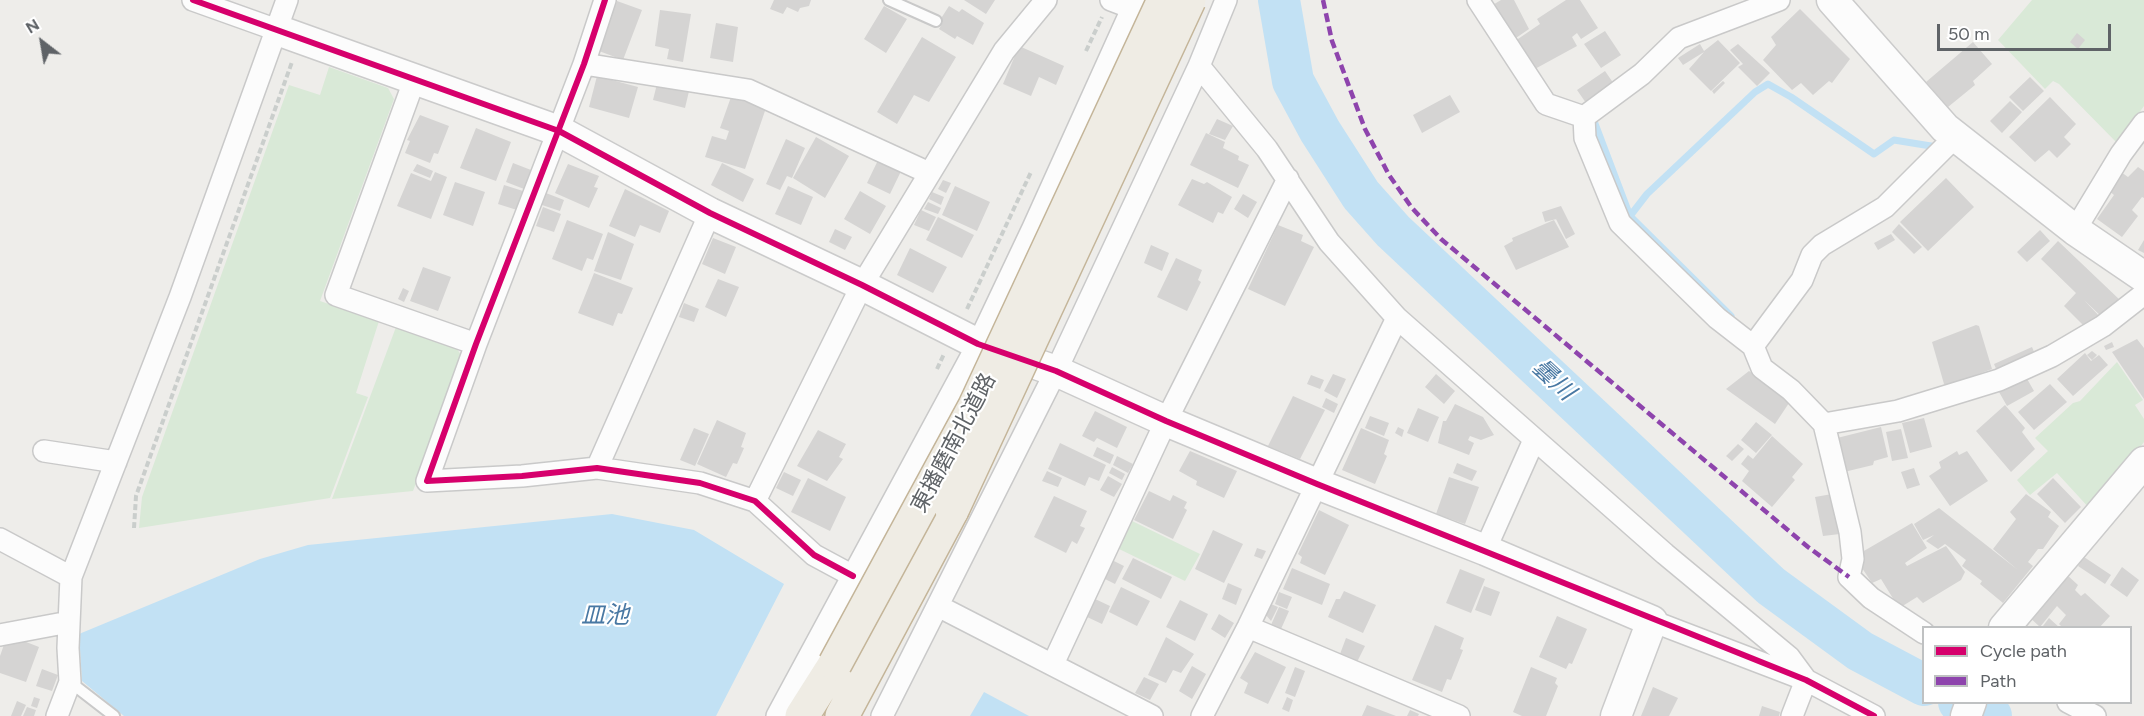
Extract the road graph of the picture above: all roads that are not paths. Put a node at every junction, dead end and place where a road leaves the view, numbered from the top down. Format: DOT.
graph roads {
  1 [pos="193,0"];
  2 [pos="287,0"];
  3 [pos="605,0"];
  4 [pos="889,0"];
  5 [pos="1046,0"];
  6 [pos="1164,0"];
  7 [pos="1189,0"];
  8 [pos="1226,0"];
  9 [pos="1478,0"];
  10 [pos="1779,0"];
  11 [pos="1832,0"];
  12 [pos="1134,4"];
  13 [pos="1108,5"];
  14 [pos="936,21"];
  15 [pos="289,34"];
  16 [pos="585,64"];
  17 [pos="1199,66"];
  18 [pos="414,81"];
  19 [pos="1584,117"];
  20 [pos="2144,123"];
  21 [pos="559,131"];
  22 [pos="1955,137"];
  23 [pos="929,173"];
  24 [pos="1288,179"];
  25 [pos="710,213"];
  26 [pos="2075,230"];
  27 [pos="2144,277"];
  28 [pos="862,285"];
  29 [pos="2144,294"];
  30 [pos="1397,318"];
  31 [pos="967,338"];
  32 [pos="476,344"];
  33 [pos="1753,346"];
  34 [pos="1056,372"];
  35 [pos="1166,422"];
  36 [pos="1824,424"];
  37 [pos="1533,440"];
  38 [pos="44,451"];
  39 [pos="116,462"];
  40 [pos="2144,462"];
  41 [pos="597,468"];
  42 [pos="1317,484"];
  43 [pos="755,501"];
  44 [pos="952,510"];
  45 [pos="0,539"];
  46 [pos="1485,550"];
  47 [pos="853,576"];
  48 [pos="71,577"];
  49 [pos="938,606"];
  50 [pos="1652,621"];
  51 [pos="69,622"];
  52 [pos="2005,626"];
  53 [pos="1248,627"];
  54 [pos="1922,632"];
  55 [pos="0,635"];
  56 [pos="835,664"];
  57 [pos="1053,664"];
  58 [pos="1806,680"];
  59 [pos="70,682"];
  60 [pos="2072,704"];
  61 [pos="57,716"];
  62 [pos="114,716"];
  63 [pos="777,716"];
  64 [pos="802,716"];
  65 [pos="807,716"];
  66 [pos="842,716"];
  67 [pos="858,716"];
  68 [pos="882,716"];
  69 [pos="1152,716"];
  70 [pos="1202,716"];
  71 [pos="1459,716"];
  72 [pos="1616,716"];
  73 [pos="1792,716"];
  74 [pos="1874,716"];
  75 [pos="2095,716"];
  1 -- 15 [label="street"];
  2 -- 15 [label="street"];
  3 -- 16 [label="street"];
  4 -- 14 [label="lane"];
  5 -- 23 [label="street"];
  6 -- 56 [label="highway, 東播磨南北道路, bridge"];
  7 -- 44 [label="highway, 東播磨南北道路, bridge"];
  8 -- 17 [label="street"];
  9 -- 19 [label="street"];
  10 -- 19 [label="street"];
  11 -- 22 [label="street"];
  12 -- 13 [label="street"];
  12 -- 31 [label="street"];
  15 -- 18 [label="street"];
  15 -- 39 [label="street"];
  16 -- 21 [label="street"];
  16 -- 23 [label="street"];
  17 -- 24 [label="street"];
  17 -- 34 [label="street"];
  18 -- 21 [label="street"];
  18 -- 32 [label="street"];
  19 -- 33 [label="street"];
  20 -- 26 [label="street"];
  21 -- 25 [label="street"];
  21 -- 32 [label="street"];
  22 -- 26 [label="street"];
  22 -- 33 [label="street"];
  23 -- 28 [label="street"];
  24 -- 30 [label="street"];
  24 -- 35 [label="street"];
  25 -- 28 [label="street"];
  25 -- 41 [label="street"];
  26 -- 27 [label="street"];
  28 -- 31 [label="street"];
  28 -- 43 [label="street"];
  29 -- 36 [label="street"];
  30 -- 37 [label="street"];
  30 -- 42 [label="street"];
  31 -- 34 [label="street"];
  31 -- 47 [label="street"];
  32 -- 41 [label="street"];
  33 -- 36 [label="street"];
  34 -- 35 [label="street"];
  34 -- 49 [label="street"];
  35 -- 42 [label="street"];
  35 -- 57 [label="street"];
  36 -- 54 [label="street"];
  37 -- 46 [label="street"];
  37 -- 58 [label="street"];
  38 -- 39 [label="street"];
  39 -- 48 [label="street"];
  40 -- 52 [label="street"];
  41 -- 43 [label="street"];
  42 -- 46 [label="street"];
  42 -- 53 [label="street"];
  43 -- 47 [label="street"];
  44 -- 66 [label="highway, 東播磨南北道路"];
  44 -- 67 [label="highway"];
  45 -- 48 [label="street"];
  46 -- 50 [label="street"];
  47 -- 63 [label="street"];
  48 -- 51 [label="street"];
  49 -- 57 [label="street"];
  49 -- 68 [label="street"];
  50 -- 58 [label="street"];
  50 -- 72 [label="street"];
  51 -- 55 [label="street"];
  51 -- 59 [label="street"];
  53 -- 70 [label="street"];
  53 -- 71 [label="street"];
  56 -- 64 [label="highway"];
  56 -- 65 [label="highway, 東播磨南北道路"];
  57 -- 69 [label="street"];
  58 -- 73 [label="street"];
  58 -- 74 [label="street"];
  59 -- 61 [label="street"];
  59 -- 62 [label="lane"];
  60 -- 75 [label="street"];
}
